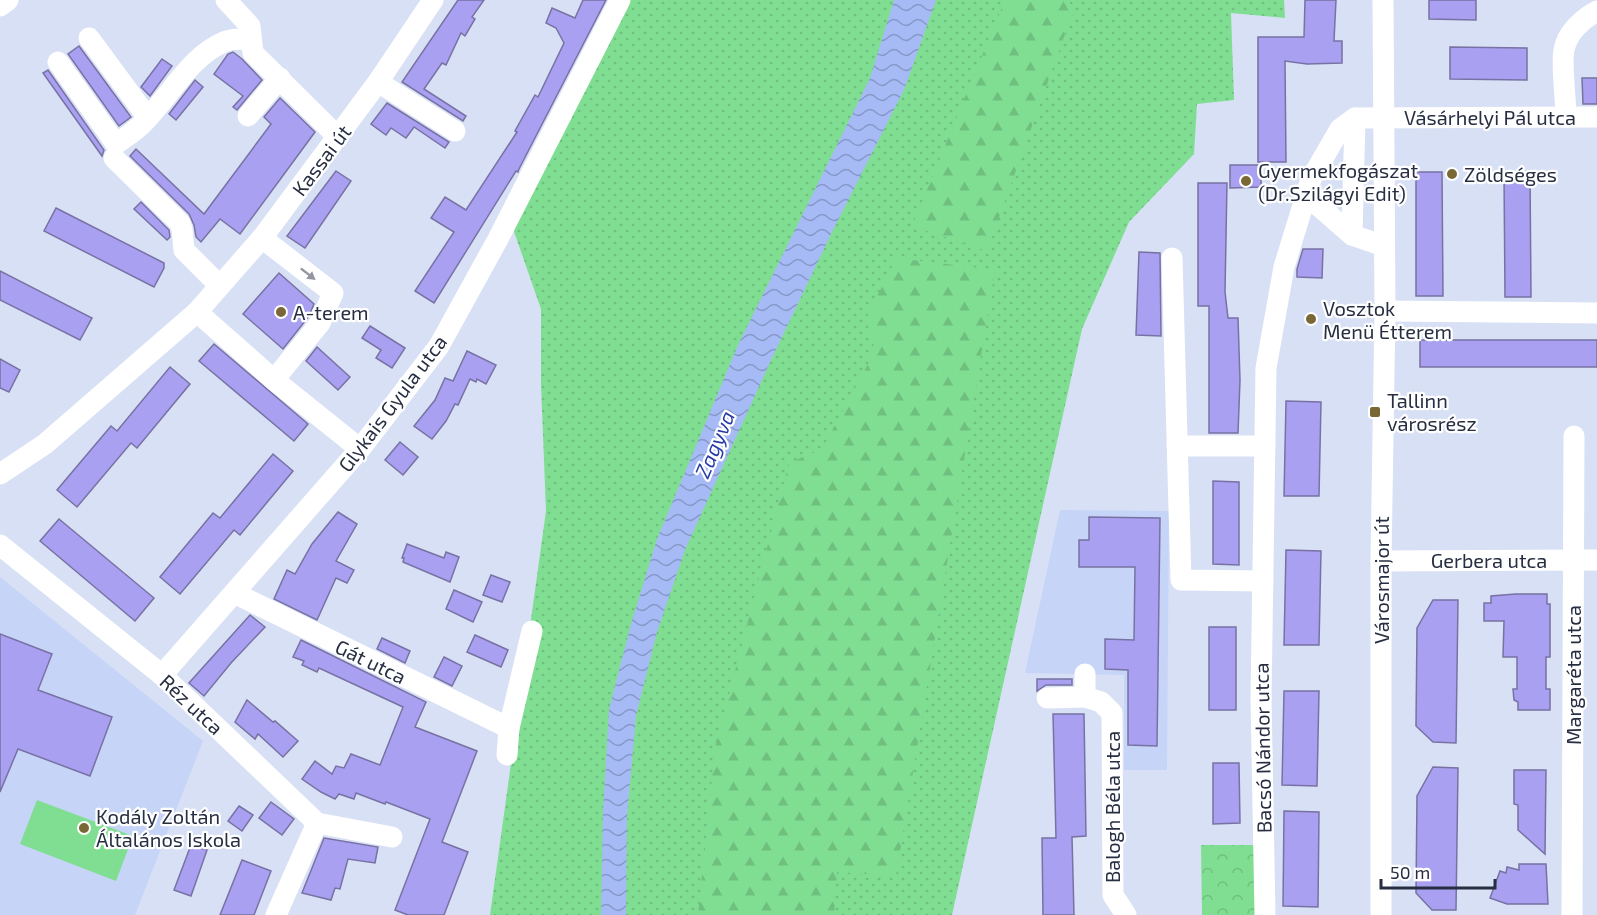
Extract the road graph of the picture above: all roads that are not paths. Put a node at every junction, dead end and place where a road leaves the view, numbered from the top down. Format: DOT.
graph roads {
  1 [pos="8,0"];
  2 [pos="226,0"];
  3 [pos="433,0"];
  4 [pos="620,0"];
  5 [pos="1383,0"];
  6 [pos="0,6"];
  7 [pos="1597,11"];
  8 [pos="89,38"];
  9 [pos="251,40"];
  10 [pos="58,62"];
  11 [pos="280,78"];
  12 [pos="378,82"];
  13 [pos="248,116"];
  14 [pos="148,117"];
  15 [pos="1383,117"];
  16 [pos="1566,117"];
  17 [pos="1597,117"];
  18 [pos="1355,118"];
  19 [pos="455,131"];
  20 [pos="338,137"];
  21 [pos="114,158"];
  22 [pos="1305,194"];
  23 [pos="1352,235"];
  24 [pos="262,238"];
  25 [pos="1384,246"];
  26 [pos="1172,258"];
  27 [pos="220,286"];
  28 [pos="1384,311"];
  29 [pos="197,312"];
  30 [pos="1597,313"];
  31 [pos="274,380"];
  32 [pos="1574,436"];
  33 [pos="1177,446"];
  34 [pos="1265,446"];
  35 [pos="360,449"];
  36 [pos="0,474"];
  37 [pos="0,545"];
  38 [pos="1574,560"];
  39 [pos="1597,560"];
  40 [pos="1381,561"];
  41 [pos="1263,581"];
  42 [pos="234,593"];
  43 [pos="532,632"];
  44 [pos="1085,674"];
  45 [pos="162,675"];
  46 [pos="1086,697"];
  47 [pos="1047,698"];
  48 [pos="509,728"];
  49 [pos="507,754"];
  50 [pos="317,823"];
  51 [pos="392,837"];
  52 [pos="276,915"];
  53 [pos="1126,915"];
  54 [pos="1265,915"];
  55 [pos="1381,915"];
  56 [pos="1572,915"];
  1 -- 6 [label="street"];
  2 -- 9 [label="street"];
  3 -- 12 [label="street, Kassai út"];
  4 -- 35 [label="street, Glykais Gyula utca"];
  5 -- 15 [label="street, Városmajor út"];
  7 -- 16 [label="street"];
  8 -- 14 [label="street"];
  9 -- 11 [label="street"];
  9 -- 14 [label="street"];
  10 -- 14 [label="street"];
  11 -- 13 [label="street"];
  11 -- 20 [label="street"];
  12 -- 19 [label="street"];
  12 -- 20 [label="street, Kassai út"];
  15 -- 16 [label="street, Vásárhelyi Pál utca"];
  15 -- 18 [label="street"];
  15 -- 25 [label="street, Városmajor út"];
  16 -- 17 [label="street, Vásárhelyi Pál utca"];
  18 -- 22 [label="street"];
  18 -- 23 [label="street"];
  20 -- 24 [label="street, Kassai út"];
  21 -- 27 [label="street"];
  22 -- 23 [label="street"];
  22 -- 34 [label="street, Bacsó Nándor utca"];
  23 -- 25 [label="street"];
  24 -- 27 [label="street, Kassai út"];
  24 -- 31 [label="street, one-way"];
  25 -- 28 [label="street, Városmajor út"];
  26 -- 33 [label="street"];
  27 -- 29 [label="street, Kassai út"];
  28 -- 30 [label="street"];
  28 -- 40 [label="street, Városmajor út"];
  29 -- 31 [label="street"];
  29 -- 36 [label="street, Kassai út"];
  31 -- 35 [label="street"];
  32 -- 38 [label="street, Margaréta utca"];
  33 -- 34 [label="street"];
  33 -- 41 [label="street"];
  34 -- 41 [label="street, Bacsó Nándor utca"];
  35 -- 42 [label="street, Glykais Gyula utca"];
  37 -- 45 [label="street, Réz utca"];
  38 -- 39 [label="street, Gerbera utca"];
  38 -- 40 [label="street, Gerbera utca"];
  38 -- 56 [label="street, Margaréta utca"];
  40 -- 55 [label="street, Városmajor út"];
  41 -- 54 [label="street, Bacsó Nándor utca"];
  42 -- 45 [label="street, Glykais Gyula utca"];
  42 -- 48 [label="street, Gát utca"];
  43 -- 48 [label="street"];
  44 -- 46 [label="street"];
  45 -- 50 [label="street, Réz utca"];
  46 -- 47 [label="street"];
  46 -- 53 [label="street, Balogh Béla utca"];
  48 -- 49 [label="street"];
  50 -- 51 [label="street"];
  50 -- 52 [label="street"];
}
